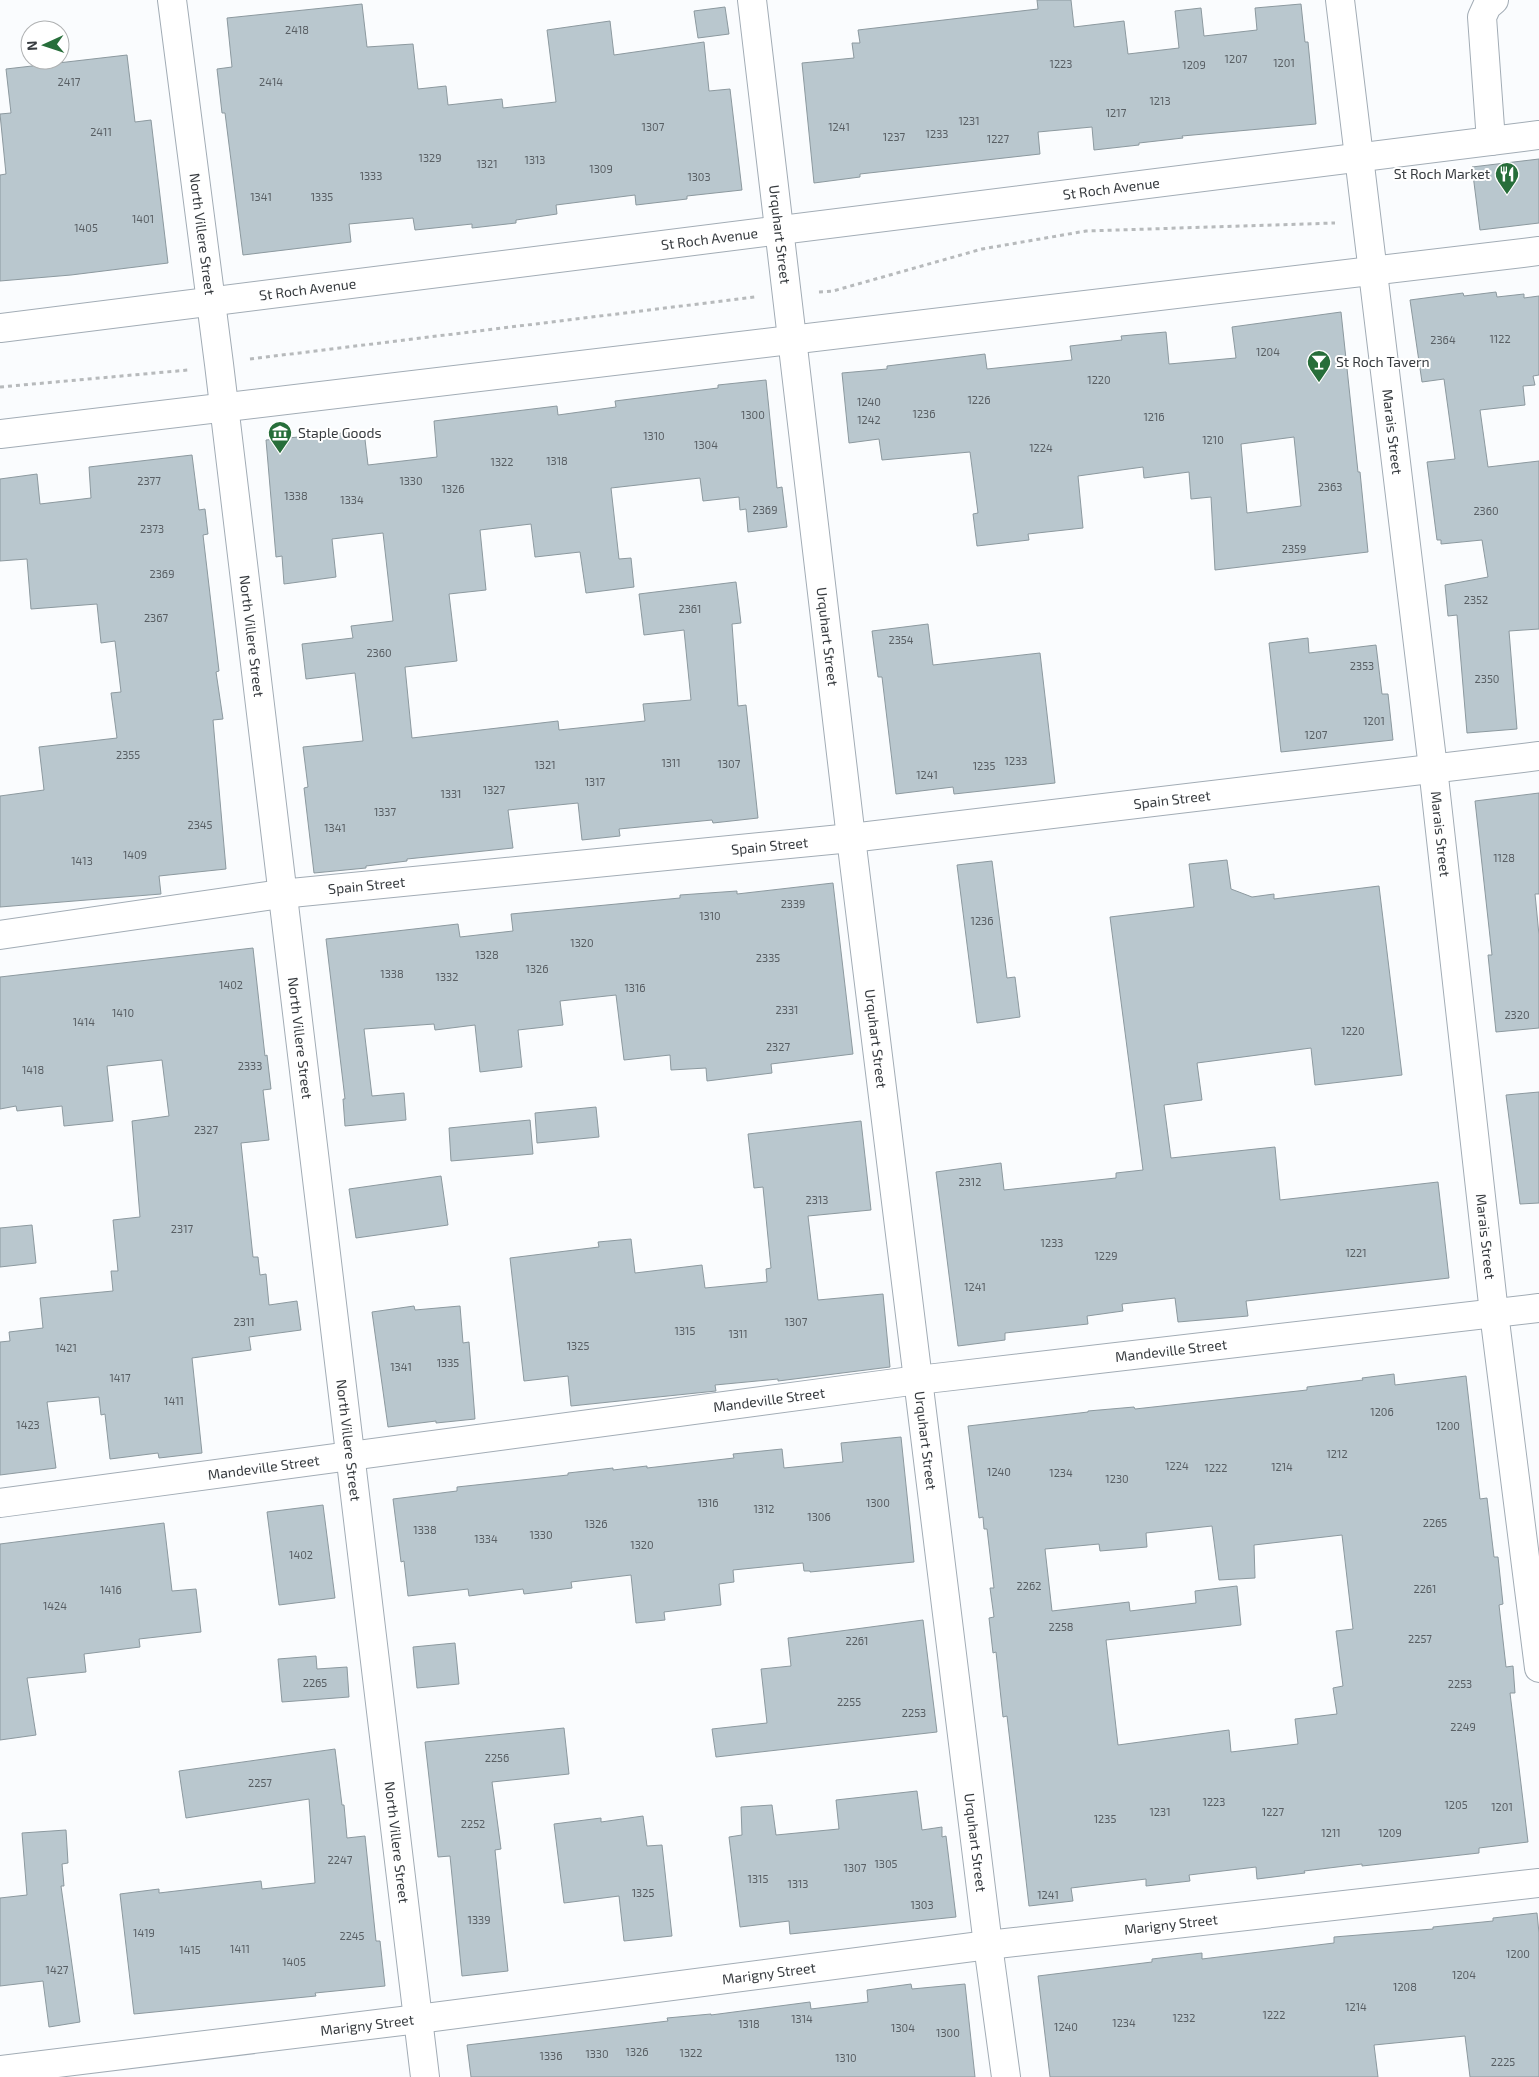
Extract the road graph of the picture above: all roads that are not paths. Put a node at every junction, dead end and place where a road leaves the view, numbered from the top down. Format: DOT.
graph roads {
  1 [pos="172,0"];
  2 [pos="752,0"];
  3 [pos="1340,0"];
  4 [pos="1494,0"];
  5 [pos="1539,135"];
  6 [pos="1491,141"];
  7 [pos="1359,156"];
  8 [pos="780,230"];
  9 [pos="1539,251"];
  10 [pos="1372,270"];
  11 [pos="211,301"];
  12 [pos="0,328"];
  13 [pos="793,339"];
  14 [pos="224,407"];
  15 [pos="0,434"];
  16 [pos="1539,756"];
  17 [pos="1433,768"];
  18 [pos="851,838"];
  19 [pos="281,894"];
  20 [pos="0,935"];
  21 [pos="1539,1308"];
  22 [pos="1494,1313"];
  23 [pos="918,1380"];
  24 [pos="349,1455"];
  25 [pos="0,1503"];
  26 [pos="1539,1668"];
  27 [pos="1539,1883"];
  28 [pos="988,1945"];
  29 [pos="418,2020"];
  30 [pos="0,2070"];
  31 [pos="425,2077"];
  32 [pos="1006,2077"];
  1 -- 11 [label="street, North Villere Street"];
  2 -- 8 [label="street, Urquhart Street"];
  3 -- 7 [label="street, Marais Street"];
  4 -- 6 [label="street"];
  5 -- 6 [label="street, St Roch Avenue"];
  6 -- 7 [label="street, St Roch Avenue"];
  7 -- 8 [label="street, St Roch Avenue"];
  7 -- 10 [label="street, Marais Street"];
  8 -- 11 [label="street, St Roch Avenue"];
  8 -- 13 [label="street, Urquhart Street"];
  9 -- 10 [label="street"];
  10 -- 13 [label="street"];
  10 -- 17 [label="street, Marais Street"];
  11 -- 12 [label="street, St Roch Avenue"];
  11 -- 14 [label="street, North Villere Street"];
  13 -- 14 [label="street"];
  13 -- 18 [label="street, Urquhart Street"];
  14 -- 15 [label="street"];
  14 -- 19 [label="street, North Villere Street"];
  16 -- 17 [label="street, Spain Street"];
  17 -- 18 [label="street, Spain Street"];
  17 -- 22 [label="street, Marais Street"];
  18 -- 19 [label="street, Spain Street"];
  18 -- 23 [label="street, Urquhart Street"];
  19 -- 20 [label="street, Spain Street"];
  19 -- 24 [label="street, North Villere Street"];
  21 -- 22 [label="street, Mandeville Street"];
  22 -- 23 [label="street, Mandeville Street"];
  22 -- 26 [label="street, Marais Street"];
  23 -- 24 [label="street, Mandeville Street"];
  23 -- 28 [label="street, Urquhart Street"];
  24 -- 25 [label="street, Mandeville Street"];
  24 -- 29 [label="street, North Villere Street"];
  27 -- 28 [label="street, Marigny Street"];
  28 -- 29 [label="street, Marigny Street"];
  28 -- 32 [label="street, Urquhart Street"];
  29 -- 30 [label="street, Marigny Street"];
  29 -- 31 [label="street, North Villere Street"];
}
